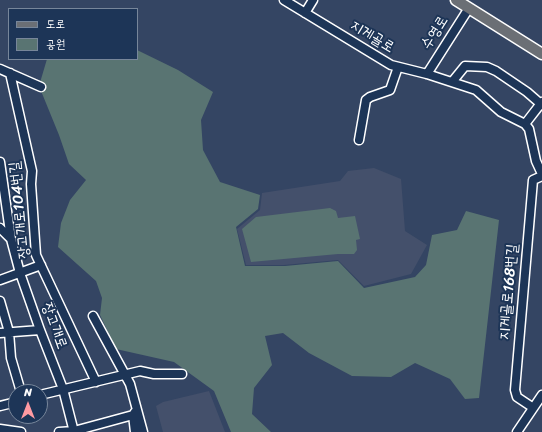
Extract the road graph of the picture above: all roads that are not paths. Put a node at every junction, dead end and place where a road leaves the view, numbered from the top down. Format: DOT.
graph roads {
  1 [pos="284,0"];
  2 [pos="313,0"];
  3 [pos="456,0"];
  4 [pos="468,4"];
  5 [pos="305,13"];
  6 [pos="542,48"];
  7 [pos="542,54"];
  8 [pos="398,67"];
  9 [pos="0,69"];
  10 [pos="10,73"];
  11 [pos="427,74"];
  12 [pos="452,82"];
  13 [pos="41,87"];
  14 [pos="542,104"];
  15 [pos="525,124"];
  16 [pos="359,140"];
  17 [pos="0,162"];
  18 [pos="542,175"];
  19 [pos="1,230"];
  20 [pos="11,239"];
  21 [pos="41,266"];
  22 [pos="20,273"];
  23 [pos="0,280"];
  24 [pos="0,301"];
  25 [pos="93,316"];
  26 [pos="40,330"];
  27 [pos="9,332"];
  28 [pos="0,333"];
  29 [pos="182,374"];
  30 [pos="125,375"];
  31 [pos="96,382"];
  32 [pos="19,384"];
  33 [pos="63,389"];
  34 [pos="48,393"];
  35 [pos="542,394"];
  36 [pos="532,408"];
  37 [pos="134,412"];
  38 [pos="0,429"];
  39 [pos="22,432"];
  40 [pos="59,432"];
  41 [pos="74,432"];
  42 [pos="135,432"];
  43 [pos="143,432"];
  44 [pos="517,432"];
  1 -- 5 [label="street, 지게골로"];
  2 -- 5 [label="street"];
  3 -- 4 [label="main road, 수영로"];
  4 -- 6 [label="main road, 수영로"];
  4 -- 7 [label="main road, 수영로"];
  4 -- 11 [label="street, 수영로"];
  5 -- 8 [label="street, 지게골로"];
  8 -- 11 [label="street, 지게골로"];
  8 -- 16 [label="street"];
  9 -- 10 [label="street"];
  10 -- 13 [label="street"];
  10 -- 21 [label="street, 장고개로104번길"];
  11 -- 12 [label="street, 지게골로"];
  12 -- 14 [label="street"];
  12 -- 15 [label="street, 지게골로"];
  14 -- 15 [label="street"];
  15 -- 18 [label="street"];
  17 -- 20 [label="street, 장고개로"];
  18 -- 36 [label="street, 지게골로168번길"];
  19 -- 20 [label="street"];
  20 -- 22 [label="street, 장고개로"];
  21 -- 22 [label="street"];
  21 -- 31 [label="street, 장고개로104번길"];
  22 -- 23 [label="street"];
  22 -- 26 [label="street, 장고개로"];
  24 -- 27 [label="street"];
  25 -- 30 [label="street"];
  26 -- 27 [label="street"];
  26 -- 33 [label="street, 장고개로"];
  27 -- 28 [label="street"];
  27 -- 32 [label="street"];
  29 -- 30 [label="street"];
  30 -- 31 [label="street"];
  30 -- 37 [label="street"];
  31 -- 33 [label="street"];
  33 -- 34 [label="street"];
  33 -- 41 [label="street, 장고개로"];
  35 -- 36 [label="street"];
  36 -- 44 [label="street"];
  37 -- 41 [label="street"];
  37 -- 42 [label="street"];
  37 -- 43 [label="street"];
  38 -- 39 [label="street"];
  40 -- 41 [label="street"];
}
